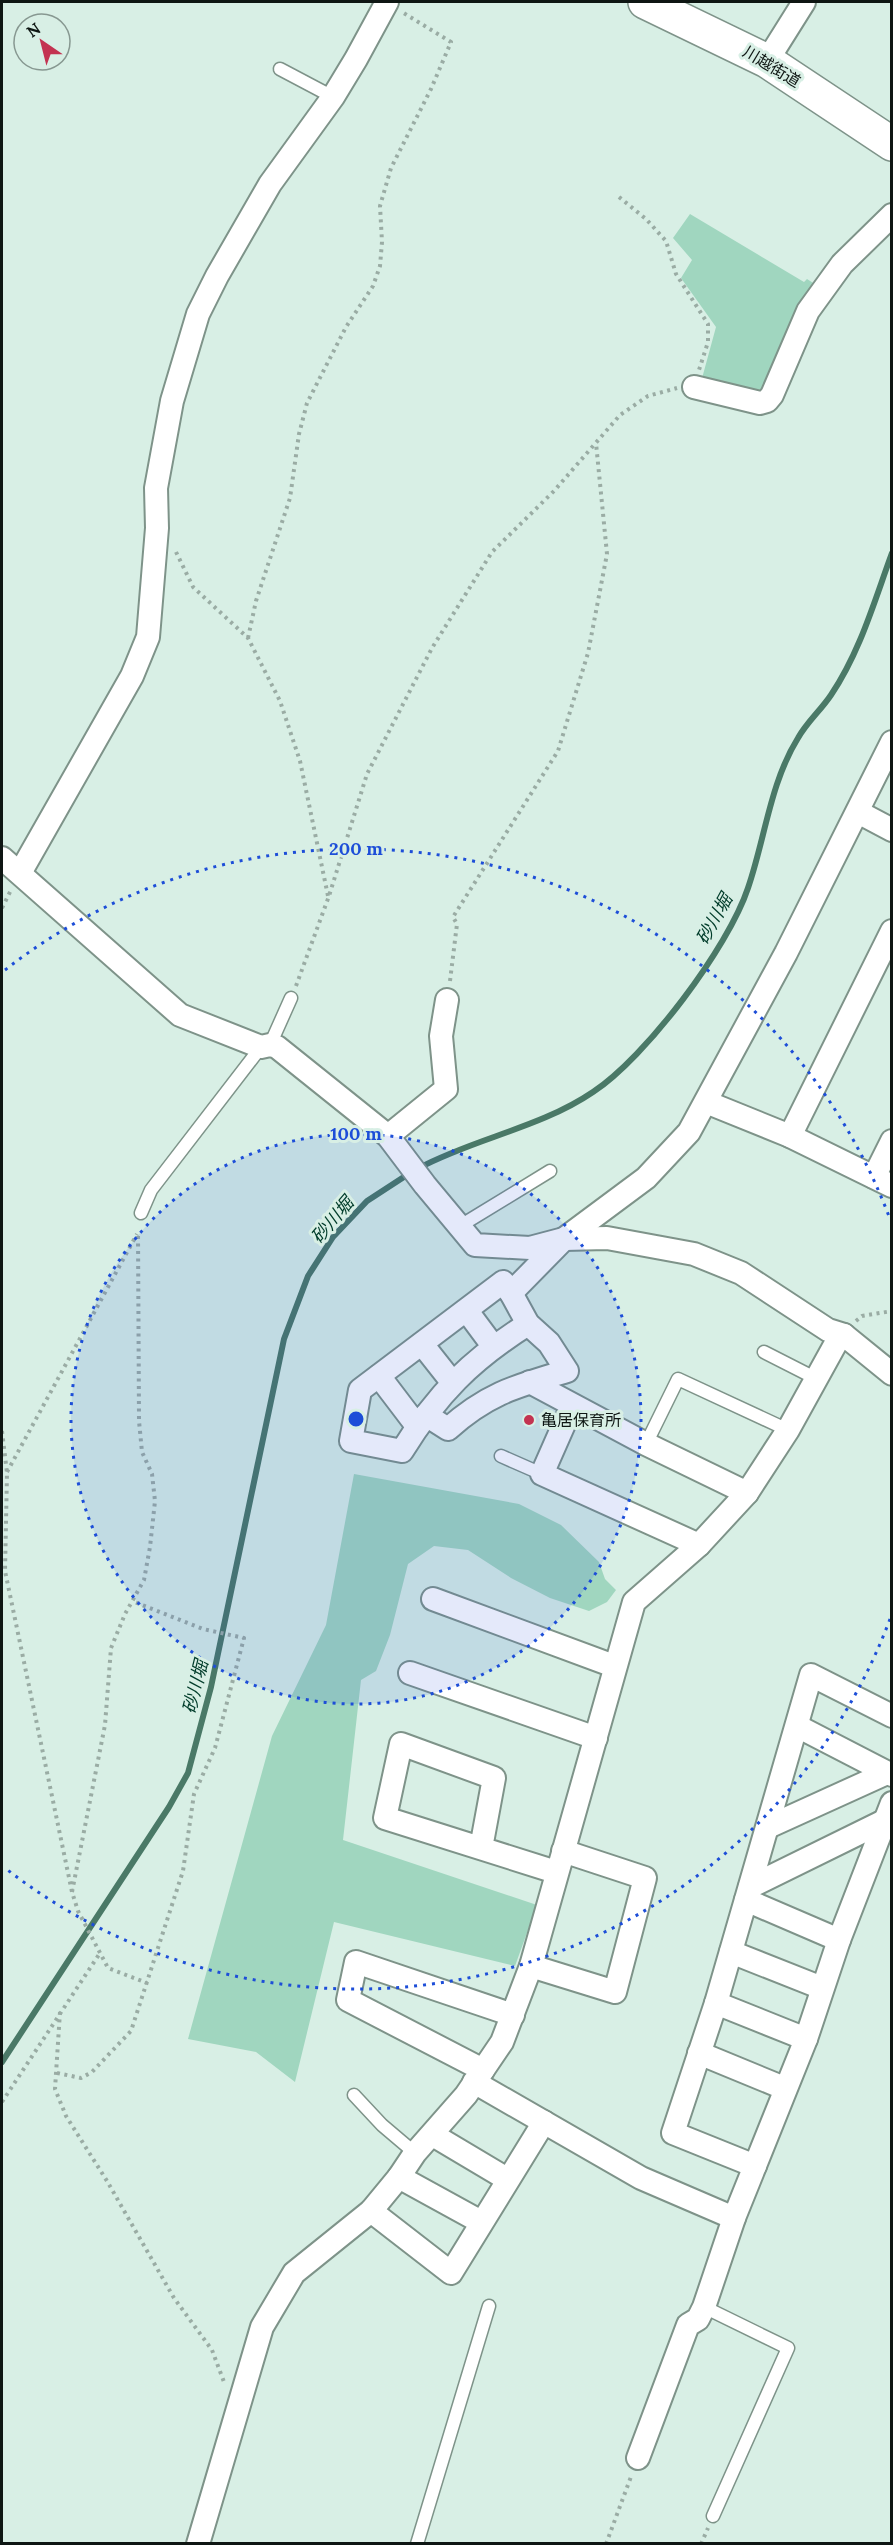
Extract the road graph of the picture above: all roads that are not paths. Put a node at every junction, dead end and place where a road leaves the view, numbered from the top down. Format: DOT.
graph roads {
  1 [pos="386,2"];
  2 [pos="645,2"];
  3 [pos="804,2"];
  4 [pos="767,61"];
  5 [pos="280,69"];
  6 [pos="333,97"];
  7 [pos="891,143"];
  8 [pos="891,214"];
  9 [pos="694,387"];
  10 [pos="891,742"];
  11 [pos="858,812"];
  12 [pos="891,830"];
  13 [pos="2,858"];
  14 [pos="20,873"];
  15 [pos="891,931"];
  16 [pos="882,972"];
  17 [pos="291,998"];
  18 [pos="447,1000"];
  19 [pos="265,1046"];
  20 [pos="706,1102"];
  21 [pos="790,1136"];
  22 [pos="891,1141"];
  23 [pos="394,1144"];
  24 [pos="550,1171"];
  25 [pos="883,1181"];
  26 [pos="141,1213"];
  27 [pos="460,1226"];
  28 [pos="564,1239"];
  29 [pos="511,1293"];
  30 [pos="467,1311"];
  31 [pos="528,1324"];
  32 [pos="844,1335"];
  33 [pos="422,1344"];
  34 [pos="493,1346"];
  35 [pos="764,1352"];
  36 [pos="891,1374"];
  37 [pos="379,1376"];
  38 [pos="817,1379"];
  39 [pos="452,1382"];
  40 [pos="530,1382"];
  41 [pos="572,1406"];
  42 [pos="422,1420"];
  43 [pos="788,1430"];
  44 [pos="646,1444"];
  45 [pos="501,1455"];
  46 [pos="542,1474"];
  47 [pos="747,1493"];
  48 [pos="699,1545"];
  49 [pos="433,1599"];
  50 [pos="614,1666"];
  51 [pos="410,1673"];
  52 [pos="891,1716"];
  53 [pos="796,1726"];
  54 [pos="596,1738"];
  55 [pos="889,1774"];
  56 [pos="888,1812"];
  57 [pos="768,1827"];
  58 [pos="481,1848"];
  59 [pos="560,1861"];
  60 [pos="748,1893"];
  61 [pos="839,1940"];
  62 [pos="731,1952"];
  63 [pos="531,1966"];
  64 [pos="822,1988"];
  65 [pos="716,2003"];
  66 [pos="513,2015"];
  67 [pos="806,2039"];
  68 [pos="699,2053"];
  69 [pos="478,2076"];
  70 [pos="784,2088"];
  71 [pos="354,2095"];
  72 [pos="544,2122"];
  73 [pos="433,2135"];
  74 [pos="415,2153"];
  75 [pos="755,2166"];
  76 [pos="399,2177"];
  77 [pos="507,2179"];
  78 [pos="371,2211"];
  79 [pos="734,2218"];
  80 [pos="481,2222"];
  81 [pos="489,2306"];
  82 [pos="704,2307"];
  83 [pos="638,2458"];
  84 [pos="713,2516"];
  85 [pos="198,2544"];
  86 [pos="417,2544"];
  1 -- 6 [label="street"];
  2 -- 4 [label="highway, 川越街道"];
  3 -- 4 [label="street"];
  4 -- 7 [label="highway, 川越街道"];
  5 -- 6 [label="lane"];
  6 -- 14 [label="street"];
  8 -- 9 [label="street"];
  10 -- 11 [label="street"];
  11 -- 12 [label="street"];
  11 -- 20 [label="street"];
  13 -- 14 [label="street"];
  14 -- 19 [label="street"];
  15 -- 16 [label="street"];
  16 -- 21 [label="street"];
  17 -- 19 [label="lane"];
  18 -- 23 [label="street"];
  19 -- 23 [label="street"];
  19 -- 26 [label="lane"];
  20 -- 21 [label="street"];
  20 -- 28 [label="street"];
  21 -- 25 [label="street"];
  22 -- 25 [label="street"];
  23 -- 27 [label="street"];
  24 -- 27 [label="lane"];
  27 -- 28 [label="street"];
  28 -- 29 [label="street"];
  28 -- 32 [label="street"];
  29 -- 30 [label="street"];
  29 -- 31 [label="street"];
  30 -- 33 [label="street"];
  30 -- 34 [label="street"];
  31 -- 34 [label="street"];
  31 -- 40 [label="street"];
  32 -- 36 [label="street"];
  32 -- 38 [label="street"];
  33 -- 37 [label="street"];
  33 -- 39 [label="street"];
  34 -- 39 [label="street"];
  35 -- 38 [label="lane"];
  37 -- 42 [label="street"];
  37 -- 42 [label="street"];
  38 -- 43 [label="street"];
  39 -- 42 [label="street"];
  40 -- 41 [label="street"];
  40 -- 42 [label="street"];
  41 -- 44 [label="street"];
  41 -- 46 [label="street"];
  43 -- 44 [label="lane"];
  43 -- 47 [label="street"];
  44 -- 47 [label="street"];
  45 -- 46 [label="lane"];
  46 -- 48 [label="street"];
  47 -- 48 [label="street"];
  48 -- 50 [label="street"];
  49 -- 50 [label="street"];
  50 -- 54 [label="street"];
  51 -- 54 [label="street"];
  52 -- 53 [label="street"];
  53 -- 55 [label="street"];
  53 -- 57 [label="street"];
  54 -- 59 [label="street"];
  55 -- 57 [label="street"];
  56 -- 60 [label="street"];
  56 -- 61 [label="street"];
  57 -- 60 [label="street"];
  58 -- 58 [label="street"];
  58 -- 59 [label="street"];
  59 -- 63 [label="street"];
  59 -- 63 [label="street"];
  60 -- 61 [label="street"];
  60 -- 62 [label="street"];
  61 -- 64 [label="street"];
  62 -- 64 [label="street"];
  62 -- 65 [label="street"];
  63 -- 66 [label="street"];
  64 -- 67 [label="street"];
  65 -- 67 [label="street"];
  65 -- 68 [label="street"];
  66 -- 69 [label="street"];
  66 -- 69 [label="street"];
  67 -- 70 [label="street"];
  68 -- 70 [label="street"];
  68 -- 75 [label="street"];
  69 -- 72 [label="street"];
  69 -- 73 [label="street"];
  70 -- 75 [label="street"];
  71 -- 74 [label="lane"];
  72 -- 77 [label="street"];
  72 -- 79 [label="street"];
  73 -- 74 [label="street"];
  73 -- 77 [label="street"];
  74 -- 76 [label="street"];
  75 -- 79 [label="street"];
  76 -- 78 [label="street"];
  76 -- 80 [label="street"];
  77 -- 80 [label="street"];
  78 -- 80 [label="street"];
  78 -- 85 [label="street"];
  79 -- 82 [label="street"];
  81 -- 86 [label="lane"];
  82 -- 83 [label="street"];
  82 -- 84 [label="lane"];
}
